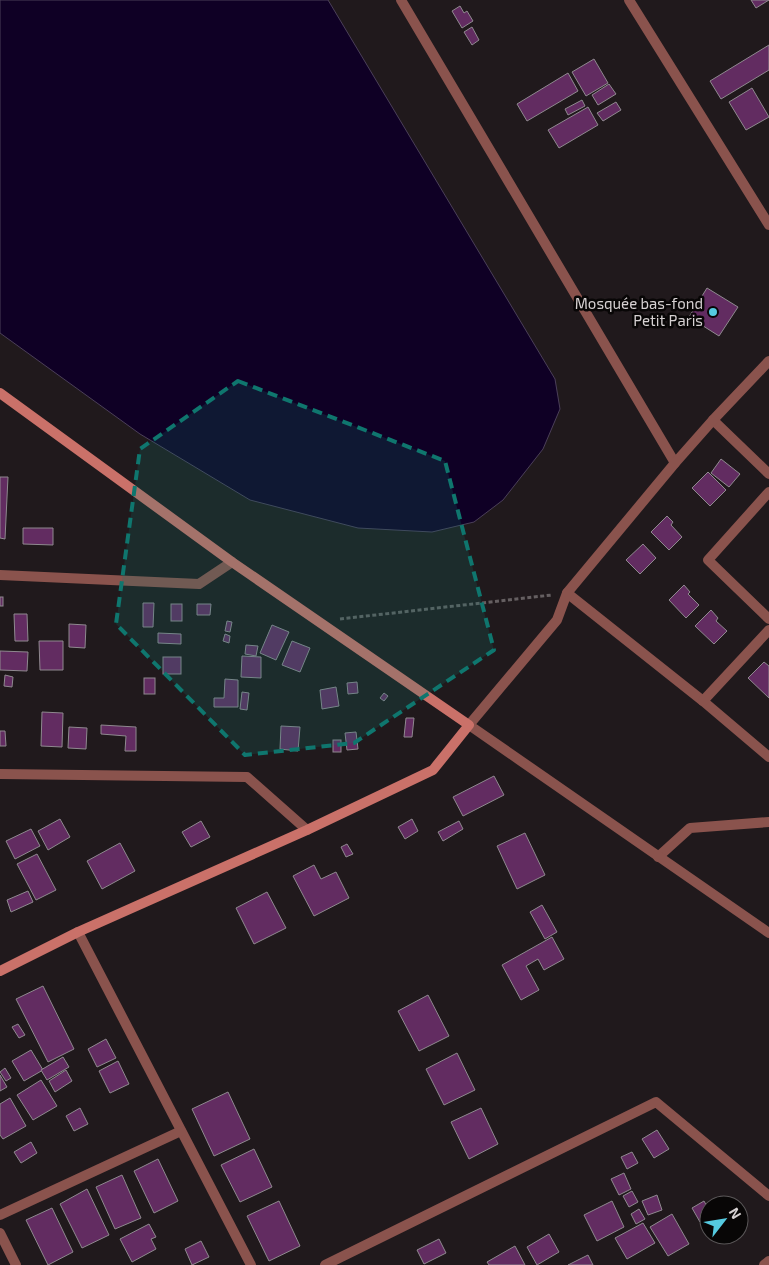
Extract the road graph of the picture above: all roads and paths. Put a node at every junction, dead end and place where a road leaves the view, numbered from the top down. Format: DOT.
graph roads {
  1 [pos="401,0"];
  2 [pos="629,0"];
  3 [pos="769,225"];
  4 [pos="769,361"];
  5 [pos="0,393"];
  6 [pos="713,420"];
  7 [pos="675,463"];
  8 [pos="769,474"];
  9 [pos="769,492"];
  10 [pos="232,562"];
  11 [pos="0,575"];
  12 [pos="567,593"];
  13 [pos="769,620"];
  14 [pos="319,621"];
  15 [pos="769,630"];
  16 [pos="703,702"];
  17 [pos="469,726"];
  18 [pos="769,757"];
  19 [pos="0,774"];
  20 [pos="769,822"];
  21 [pos="307,830"];
  22 [pos="658,856"];
  23 [pos="78,932"];
  24 [pos="769,933"];
  25 [pos="0,971"];
  26 [pos="181,1131"];
  27 [pos="769,1196"];
  28 [pos="0,1215"];
  29 [pos="0,1233"];
  30 [pos="769,1261"];
  31 [pos="16,1265"];
  32 [pos="250,1265"];
  33 [pos="325,1265"];
  34 [pos="764,1265"];
  1 -- 7 [label="street"];
  2 -- 3 [label="street"];
  4 -- 6 [label="street"];
  5 -- 10 [label="main road"];
  6 -- 7 [label="street"];
  6 -- 8 [label="street"];
  7 -- 12 [label="street"];
  9 -- 13 [label="street"];
  10 -- 11 [label="street"];
  10 -- 14 [label="main road"];
  12 -- 14 [label="path"];
  12 -- 16 [label="street"];
  12 -- 17 [label="street"];
  14 -- 17 [label="main road"];
  15 -- 16 [label="street"];
  16 -- 18 [label="street"];
  17 -- 21 [label="main road"];
  17 -- 22 [label="street"];
  19 -- 21 [label="street"];
  20 -- 22 [label="street"];
  21 -- 23 [label="main road"];
  22 -- 24 [label="street"];
  23 -- 25 [label="main road"];
  23 -- 26 [label="street"];
  26 -- 28 [label="street"];
  26 -- 32 [label="street"];
  27 -- 33 [label="street"];
  29 -- 31 [label="street"];
  30 -- 34 [label="street"];
}
